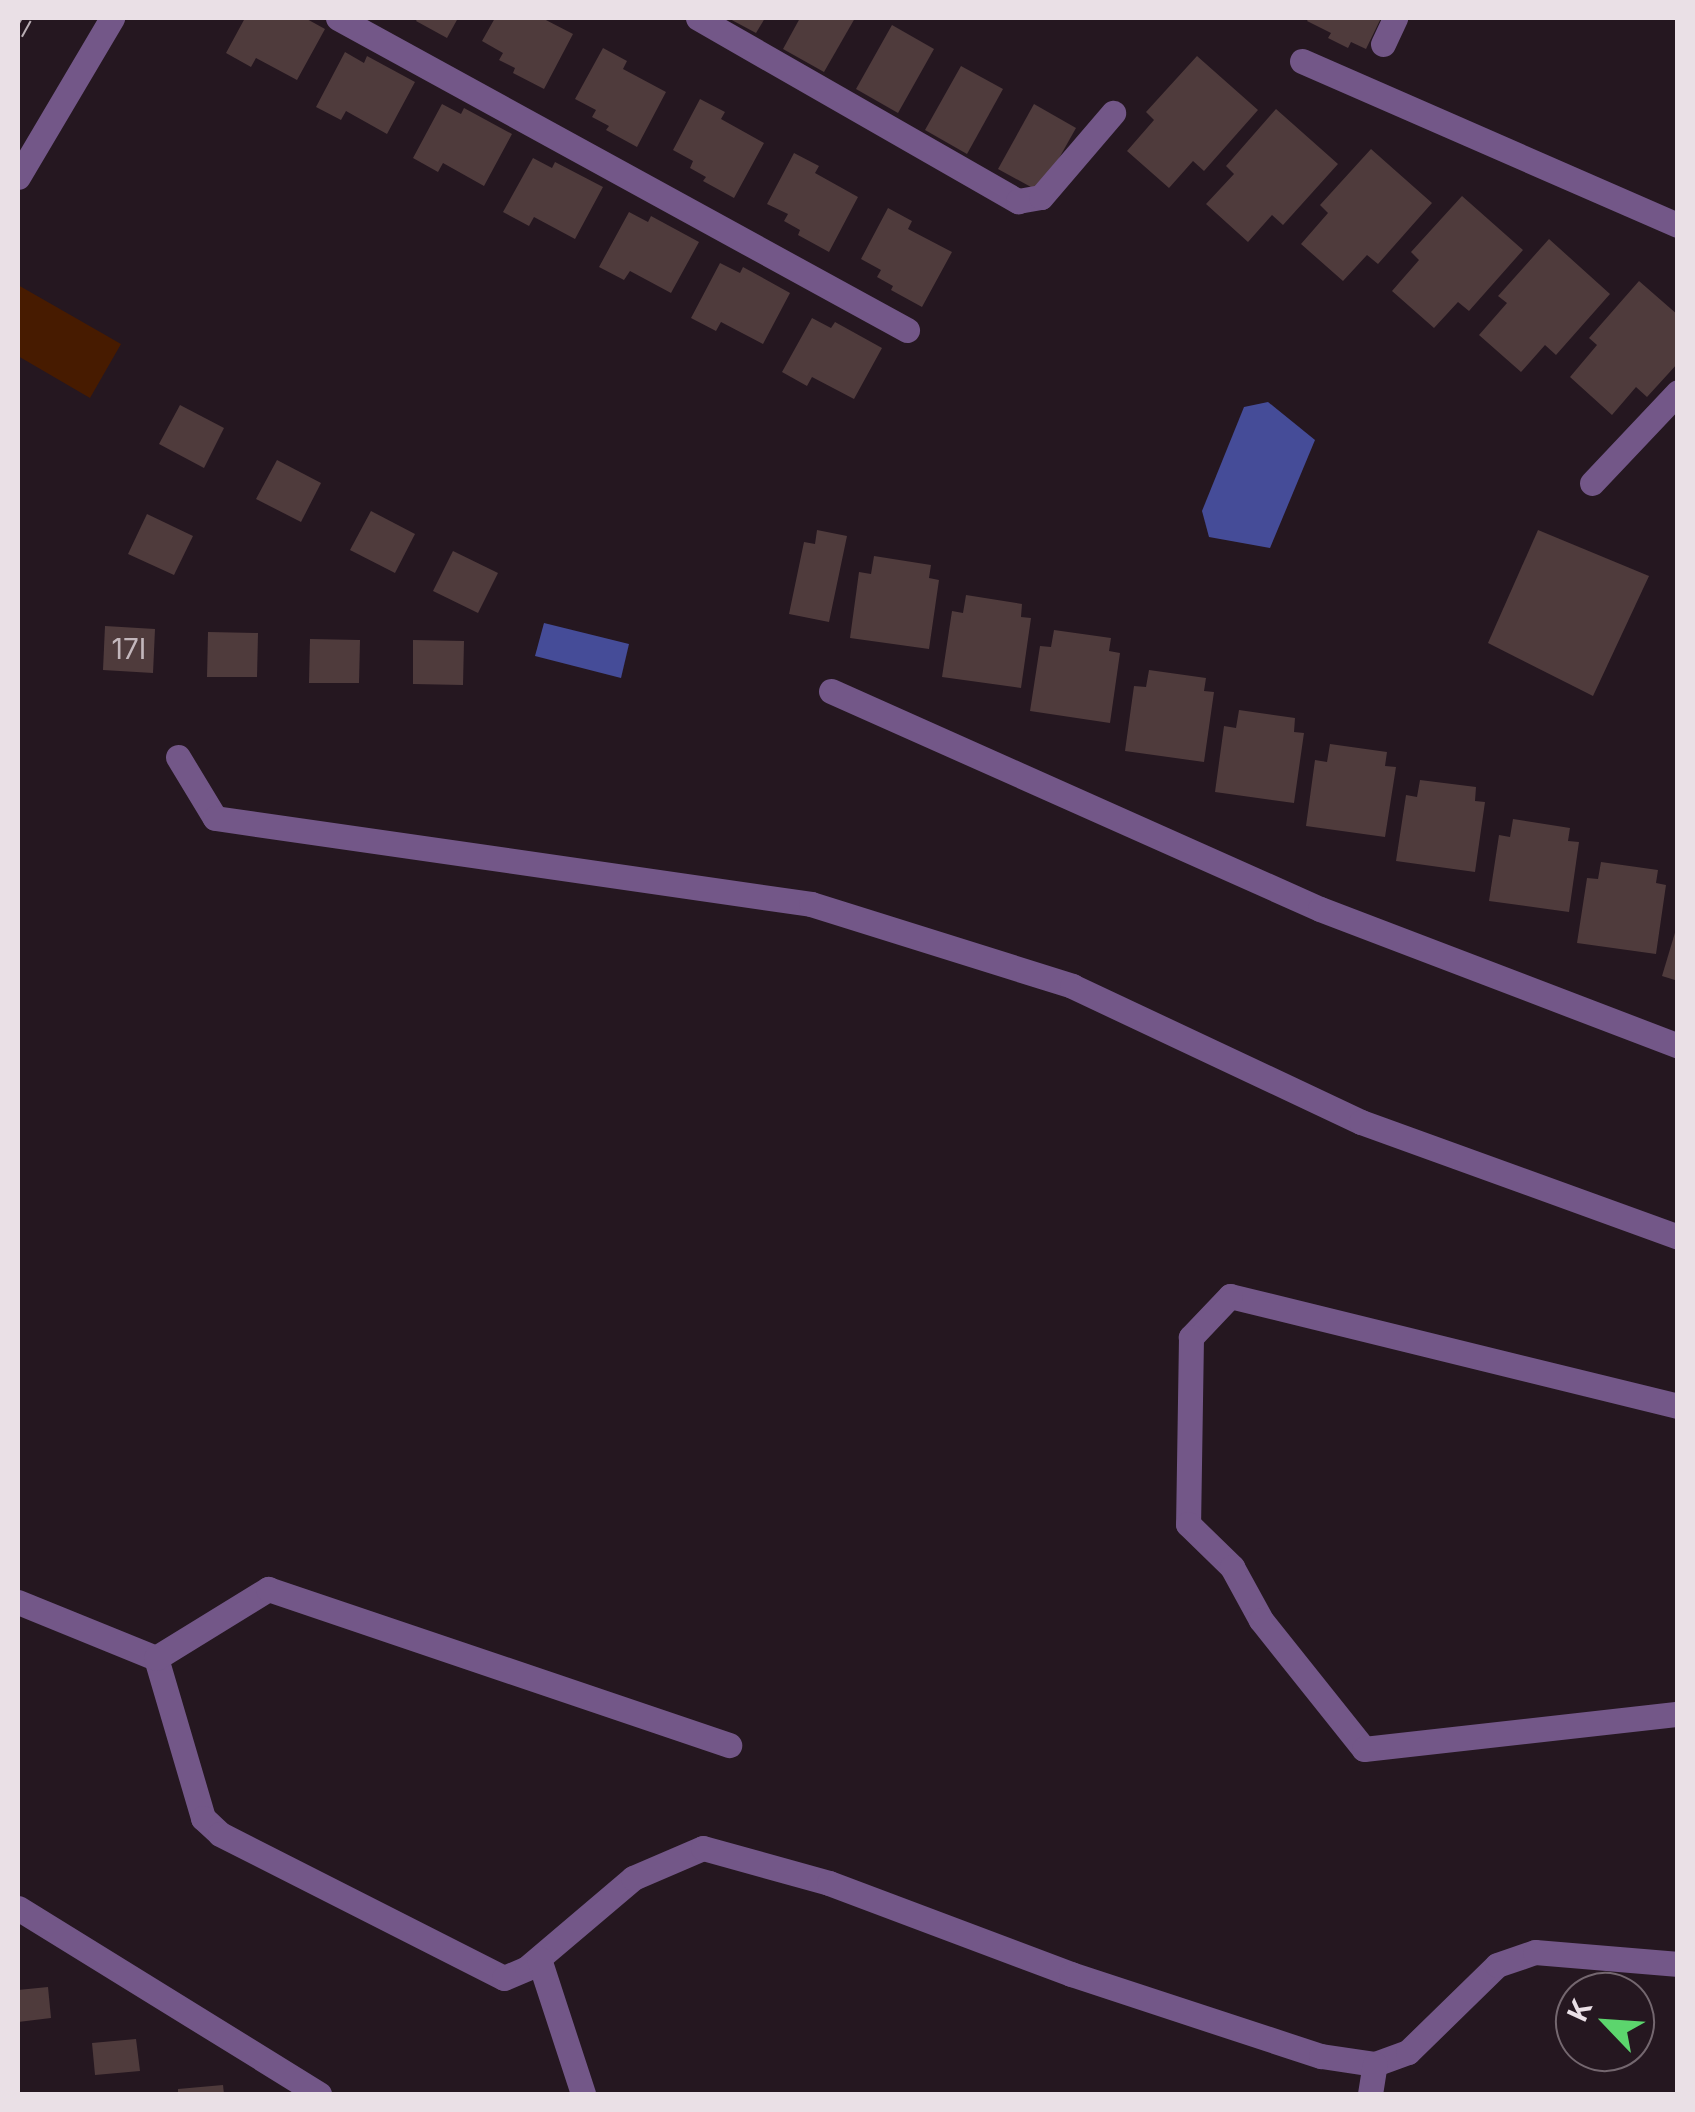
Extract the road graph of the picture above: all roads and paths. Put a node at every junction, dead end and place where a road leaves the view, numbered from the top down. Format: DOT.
graph roads {
  1 [pos="112,18"];
  2 [pos="338,18"];
  3 [pos="698,18"];
  4 [pos="1395,18"];
  5 [pos="1383,44"];
  6 [pos="1302,61"];
  7 [pos="1113,114"];
  8 [pos="18,177"];
  9 [pos="1678,226"];
  10 [pos="907,330"];
  11 [pos="1678,392"];
  12 [pos="1592,483"];
  13 [pos="830,691"];
  14 [pos="178,757"];
  15 [pos="1678,1046"];
  16 [pos="1678,1237"];
  17 [pos="1678,1406"];
  18 [pos="18,1602"];
  19 [pos="156,1658"];
  20 [pos="1678,1714"];
  21 [pos="728,1745"];
  22 [pos="18,1908"];
  23 [pos="539,1959"];
  24 [pos="1678,1964"];
  25 [pos="1374,2064"];
  26 [pos="319,2094"];
  27 [pos="583,2094"];
  28 [pos="1370,2094"];
  1 -- 8 [label="street"];
  2 -- 10 [label="street"];
  3 -- 7 [label="street"];
  4 -- 5 [label="street"];
  6 -- 9 [label="street"];
  11 -- 12 [label="street"];
  13 -- 15 [label="street"];
  14 -- 16 [label="street"];
  17 -- 20 [label="street"];
  18 -- 19 [label="street"];
  19 -- 21 [label="street"];
  19 -- 23 [label="street"];
  22 -- 26 [label="street"];
  23 -- 25 [label="street"];
  23 -- 27 [label="street"];
  24 -- 25 [label="street"];
  25 -- 28 [label="street"];
}
